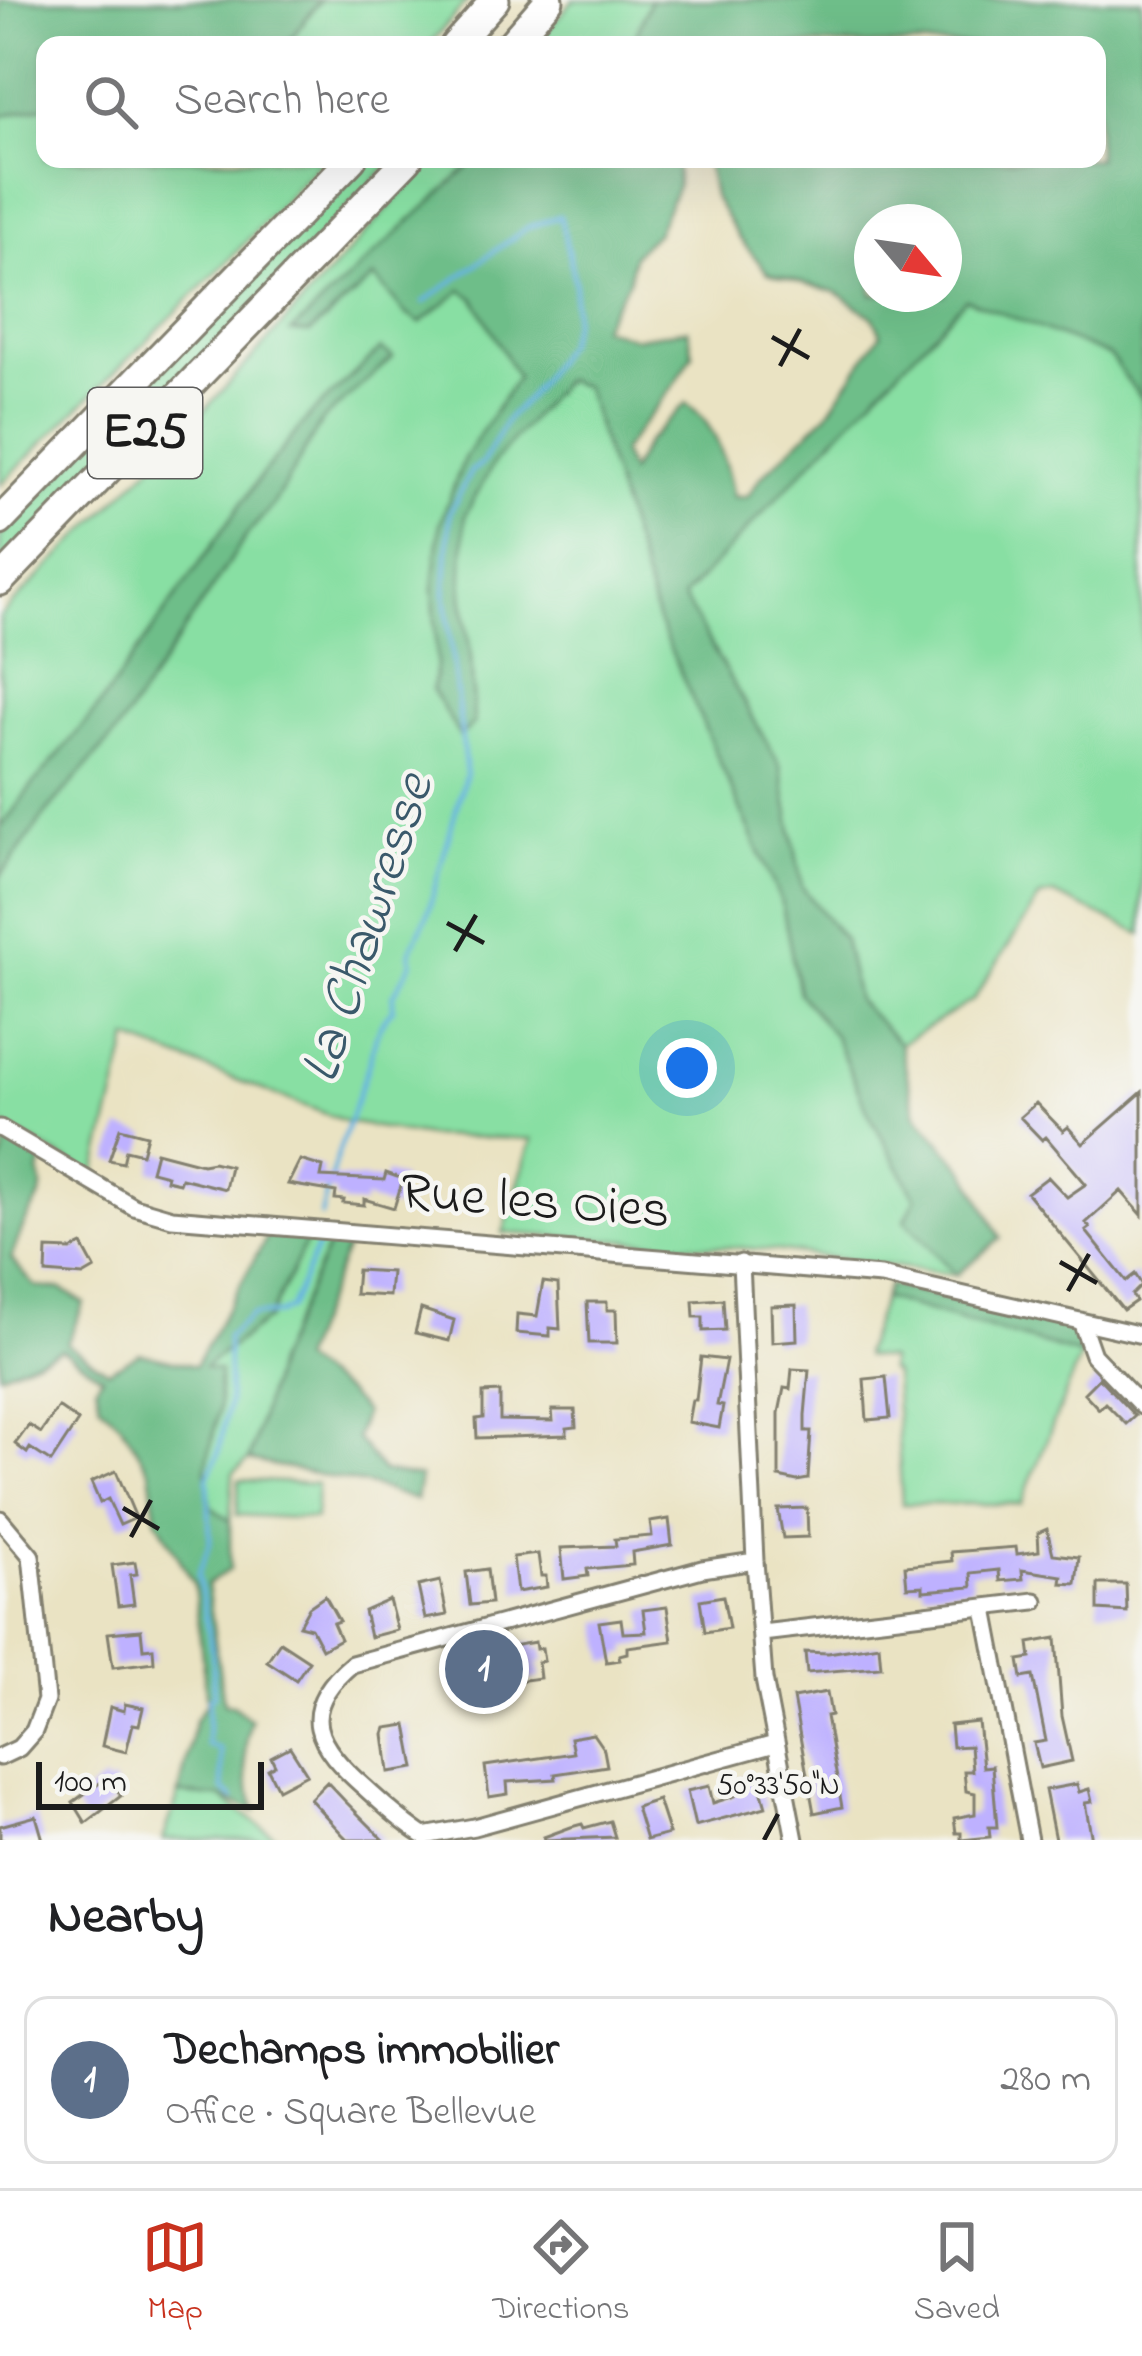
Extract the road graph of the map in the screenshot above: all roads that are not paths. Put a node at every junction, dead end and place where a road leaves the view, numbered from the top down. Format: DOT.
graph roads {
  1 [pos="495,0"];
  2 [pos="549,0"];
  3 [pos="463,36"];
  4 [pos="518,36"];
  5 [pos="344,168"];
  6 [pos="400,168"];
  7 [pos="0,521"];
  8 [pos="0,580"];
  9 [pos="0,1128"];
  10 [pos="741,1263"];
  11 [pos="1081,1321"];
  12 [pos="1142,1335"];
  13 [pos="1142,1406"];
  14 [pos="0,1519"];
  15 [pos="754,1561"];
  16 [pos="1034,1601"];
  17 [pos="985,1609"];
  18 [pos="762,1634"];
  19 [pos="776,1744"];
  20 [pos="0,1757"];
  21 [pos="425,1838"];
  22 [pos="795,1840"];
  23 [pos="1029,1840"];
  1 -- 3 [label="highway"];
  2 -- 4 [label="highway"];
  5 -- 7 [label="highway, E25"];
  6 -- 8 [label="highway, E25"];
  9 -- 10 [label="street, Rue les Oies"];
  10 -- 11 [label="street, Rue les Oies"];
  10 -- 15 [label="street"];
  11 -- 12 [label="street, Rue les Oies"];
  11 -- 13 [label="street"];
  14 -- 20 [label="street"];
  15 -- 18 [label="street"];
  15 -- 21 [label="street"];
  16 -- 17 [label="street"];
  17 -- 18 [label="street"];
  17 -- 23 [label="street"];
  18 -- 19 [label="street"];
  19 -- 21 [label="street"];
  19 -- 22 [label="street"];
}
